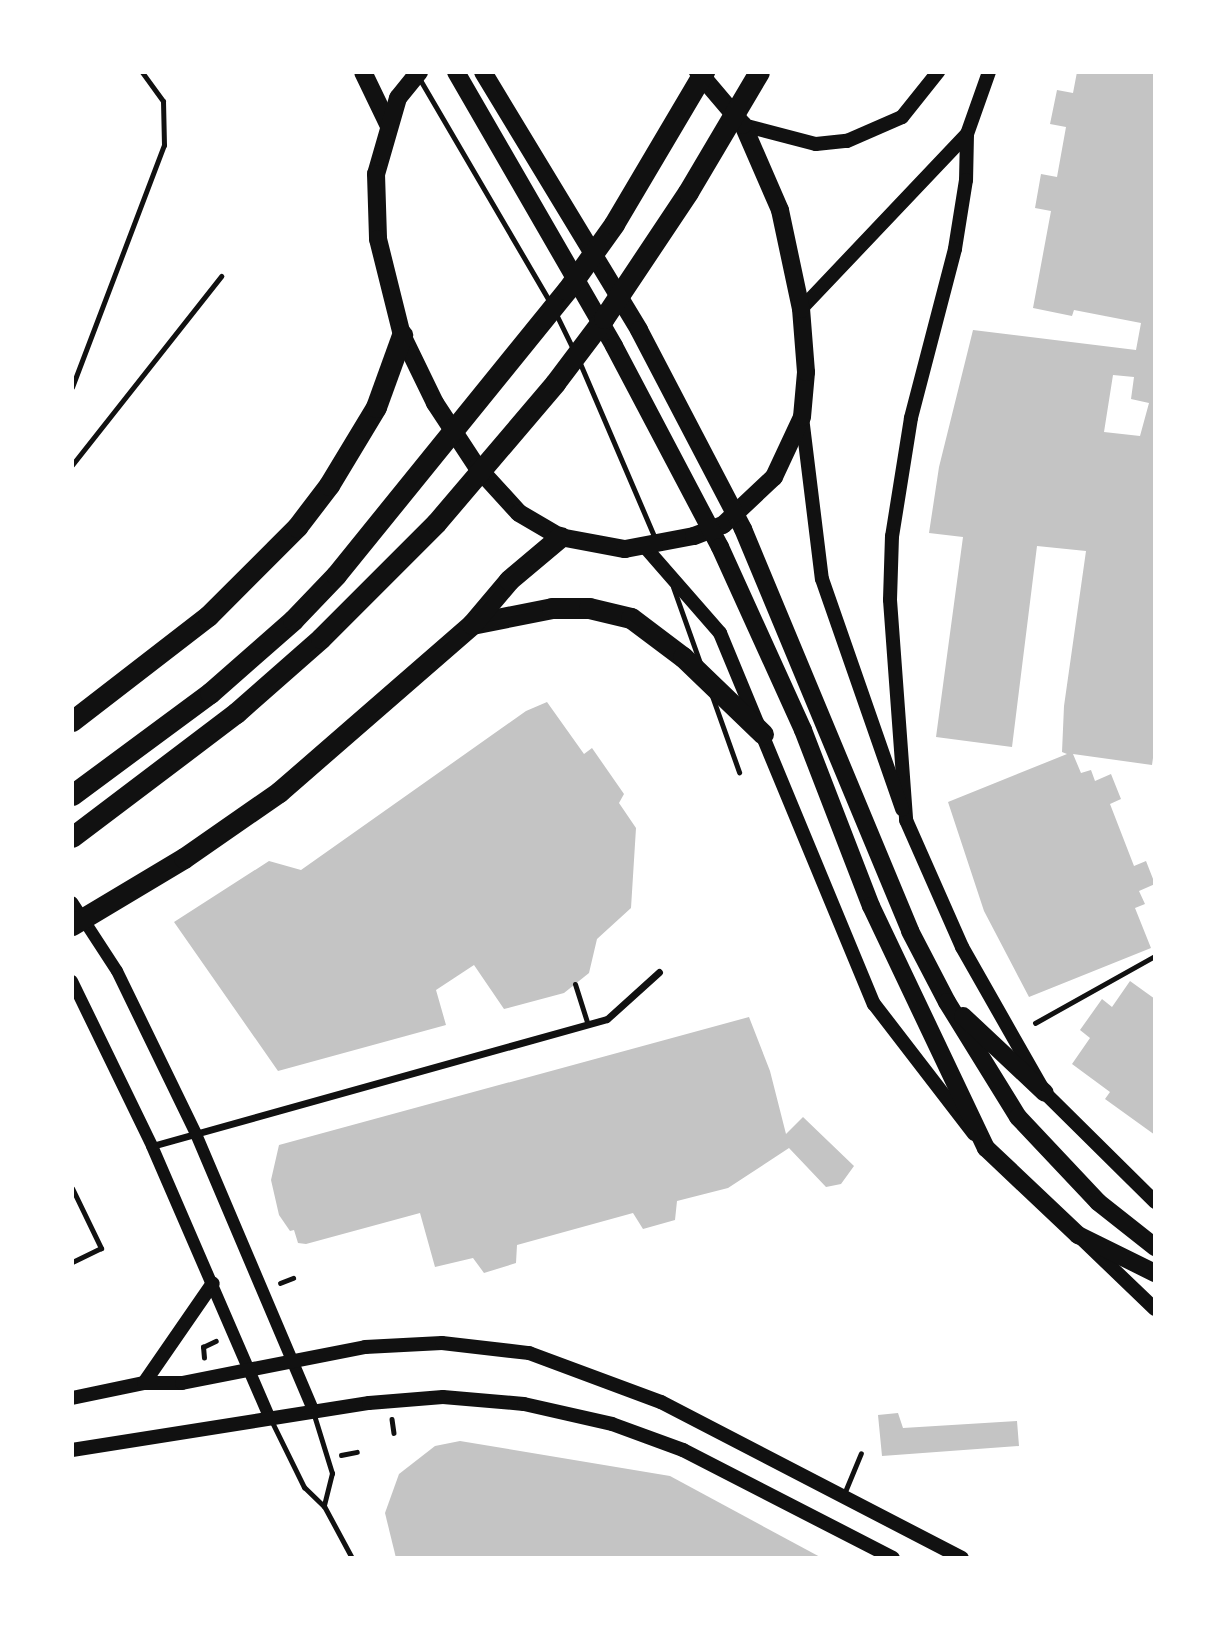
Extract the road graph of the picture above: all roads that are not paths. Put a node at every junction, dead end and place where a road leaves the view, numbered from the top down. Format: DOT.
graph roads {
  1 [pos="142,72"];
  2 [pos="363,72"];
  3 [pos="417,72"];
  4 [pos="456,72"];
  5 [pos="483,72"];
  6 [pos="698,72"];
  7 [pos="704,72"];
  8 [pos="759,72"];
  9 [pos="938,72"];
  10 [pos="989,72"];
  11 [pos="388,124"];
  12 [pos="743,125"];
  13 [pos="967,134"];
  14 [pos="221,276"];
  15 [pos="801,309"];
  16 [pos="401,335"];
  17 [pos="72,387"];
  18 [pos="802,417"];
  19 [pos="72,465"];
  20 [pos="561,537"];
  21 [pos="645,547"];
  22 [pos="472,624"];
  23 [pos="72,722"];
  24 [pos="763,734"];
  25 [pos="739,772"];
  26 [pos="72,795"];
  27 [pos="906,820"];
  28 [pos="72,837"];
  29 [pos="72,902"];
  30 [pos="72,925"];
  31 [pos="659,972"];
  32 [pos="575,984"];
  33 [pos="75,987"];
  34 [pos="947,1002"];
  35 [pos="588,1025"];
  36 [pos="1045,1093"];
  37 [pos="196,1134"];
  38 [pos="152,1146"];
  39 [pos="986,1148"];
  40 [pos="72,1188"];
  41 [pos="1155,1202"];
  42 [pos="1078,1235"];
  43 [pos="1155,1247"];
  44 [pos="72,1262"];
  45 [pos="1155,1273"];
  46 [pos="213,1283"];
  47 [pos="1155,1309"];
  48 [pos="294,1360"];
  49 [pos="249,1371"];
  50 [pos="144,1383"];
  51 [pos="72,1398"];
  52 [pos="313,1410"];
  53 [pos="269,1416"];
  54 [pos="72,1450"];
  55 [pos="861,1453"];
  56 [pos="843,1497"];
  57 [pos="324,1506"];
  58 [pos="352,1558"];
  59 [pos="893,1558"];
  60 [pos="962,1558"];
  1 -- 17 [label="lane"];
  2 -- 11 [label="main road"];
  3 -- 11 [label="main road"];
  3 -- 25 [label="lane"];
  4 -- 39 [label="main road"];
  5 -- 34 [label="main road"];
  6 -- 12 [label="main road"];
  7 -- 26 [label="highway"];
  8 -- 28 [label="highway"];
  9 -- 12 [label="main road"];
  10 -- 13 [label="main road"];
  11 -- 16 [label="main road"];
  12 -- 15 [label="main road"];
  13 -- 15 [label="main road"];
  13 -- 27 [label="main road"];
  14 -- 19 [label="lane"];
  15 -- 18 [label="main road"];
  16 -- 20 [label="main road"];
  16 -- 23 [label="highway"];
  18 -- 21 [label="main road"];
  18 -- 27 [label="main road"];
  20 -- 21 [label="main road"];
  20 -- 22 [label="highway"];
  21 -- 24 [label="main road"];
  22 -- 24 [label="highway"];
  22 -- 30 [label="highway"];
  24 -- 39 [label="main road"];
  27 -- 36 [label="main road"];
  29 -- 37 [label="street"];
  31 -- 35 [label="street"];
  32 -- 35 [label="lane"];
  33 -- 38 [label="street"];
  34 -- 36 [label="main road"];
  34 -- 43 [label="main road"];
  35 -- 37 [label="street"];
  36 -- 41 [label="main road"];
  37 -- 38 [label="street"];
  37 -- 48 [label="street"];
  38 -- 46 [label="street"];
  39 -- 42 [label="main road"];
  40 -- 44 [label="lane"];
  42 -- 45 [label="main road"];
  42 -- 47 [label="main road"];
  46 -- 49 [label="street"];
  46 -- 50 [label="main road"];
  48 -- 49 [label="main road"];
  48 -- 52 [label="street"];
  48 -- 56 [label="main road"];
  49 -- 50 [label="main road"];
  49 -- 53 [label="street"];
  50 -- 51 [label="main road"];
  52 -- 53 [label="main road"];
  52 -- 57 [label="lane"];
  52 -- 59 [label="main road"];
  53 -- 54 [label="main road"];
  53 -- 57 [label="lane"];
  55 -- 56 [label="lane"];
  56 -- 60 [label="main road"];
  57 -- 58 [label="lane"];
}
